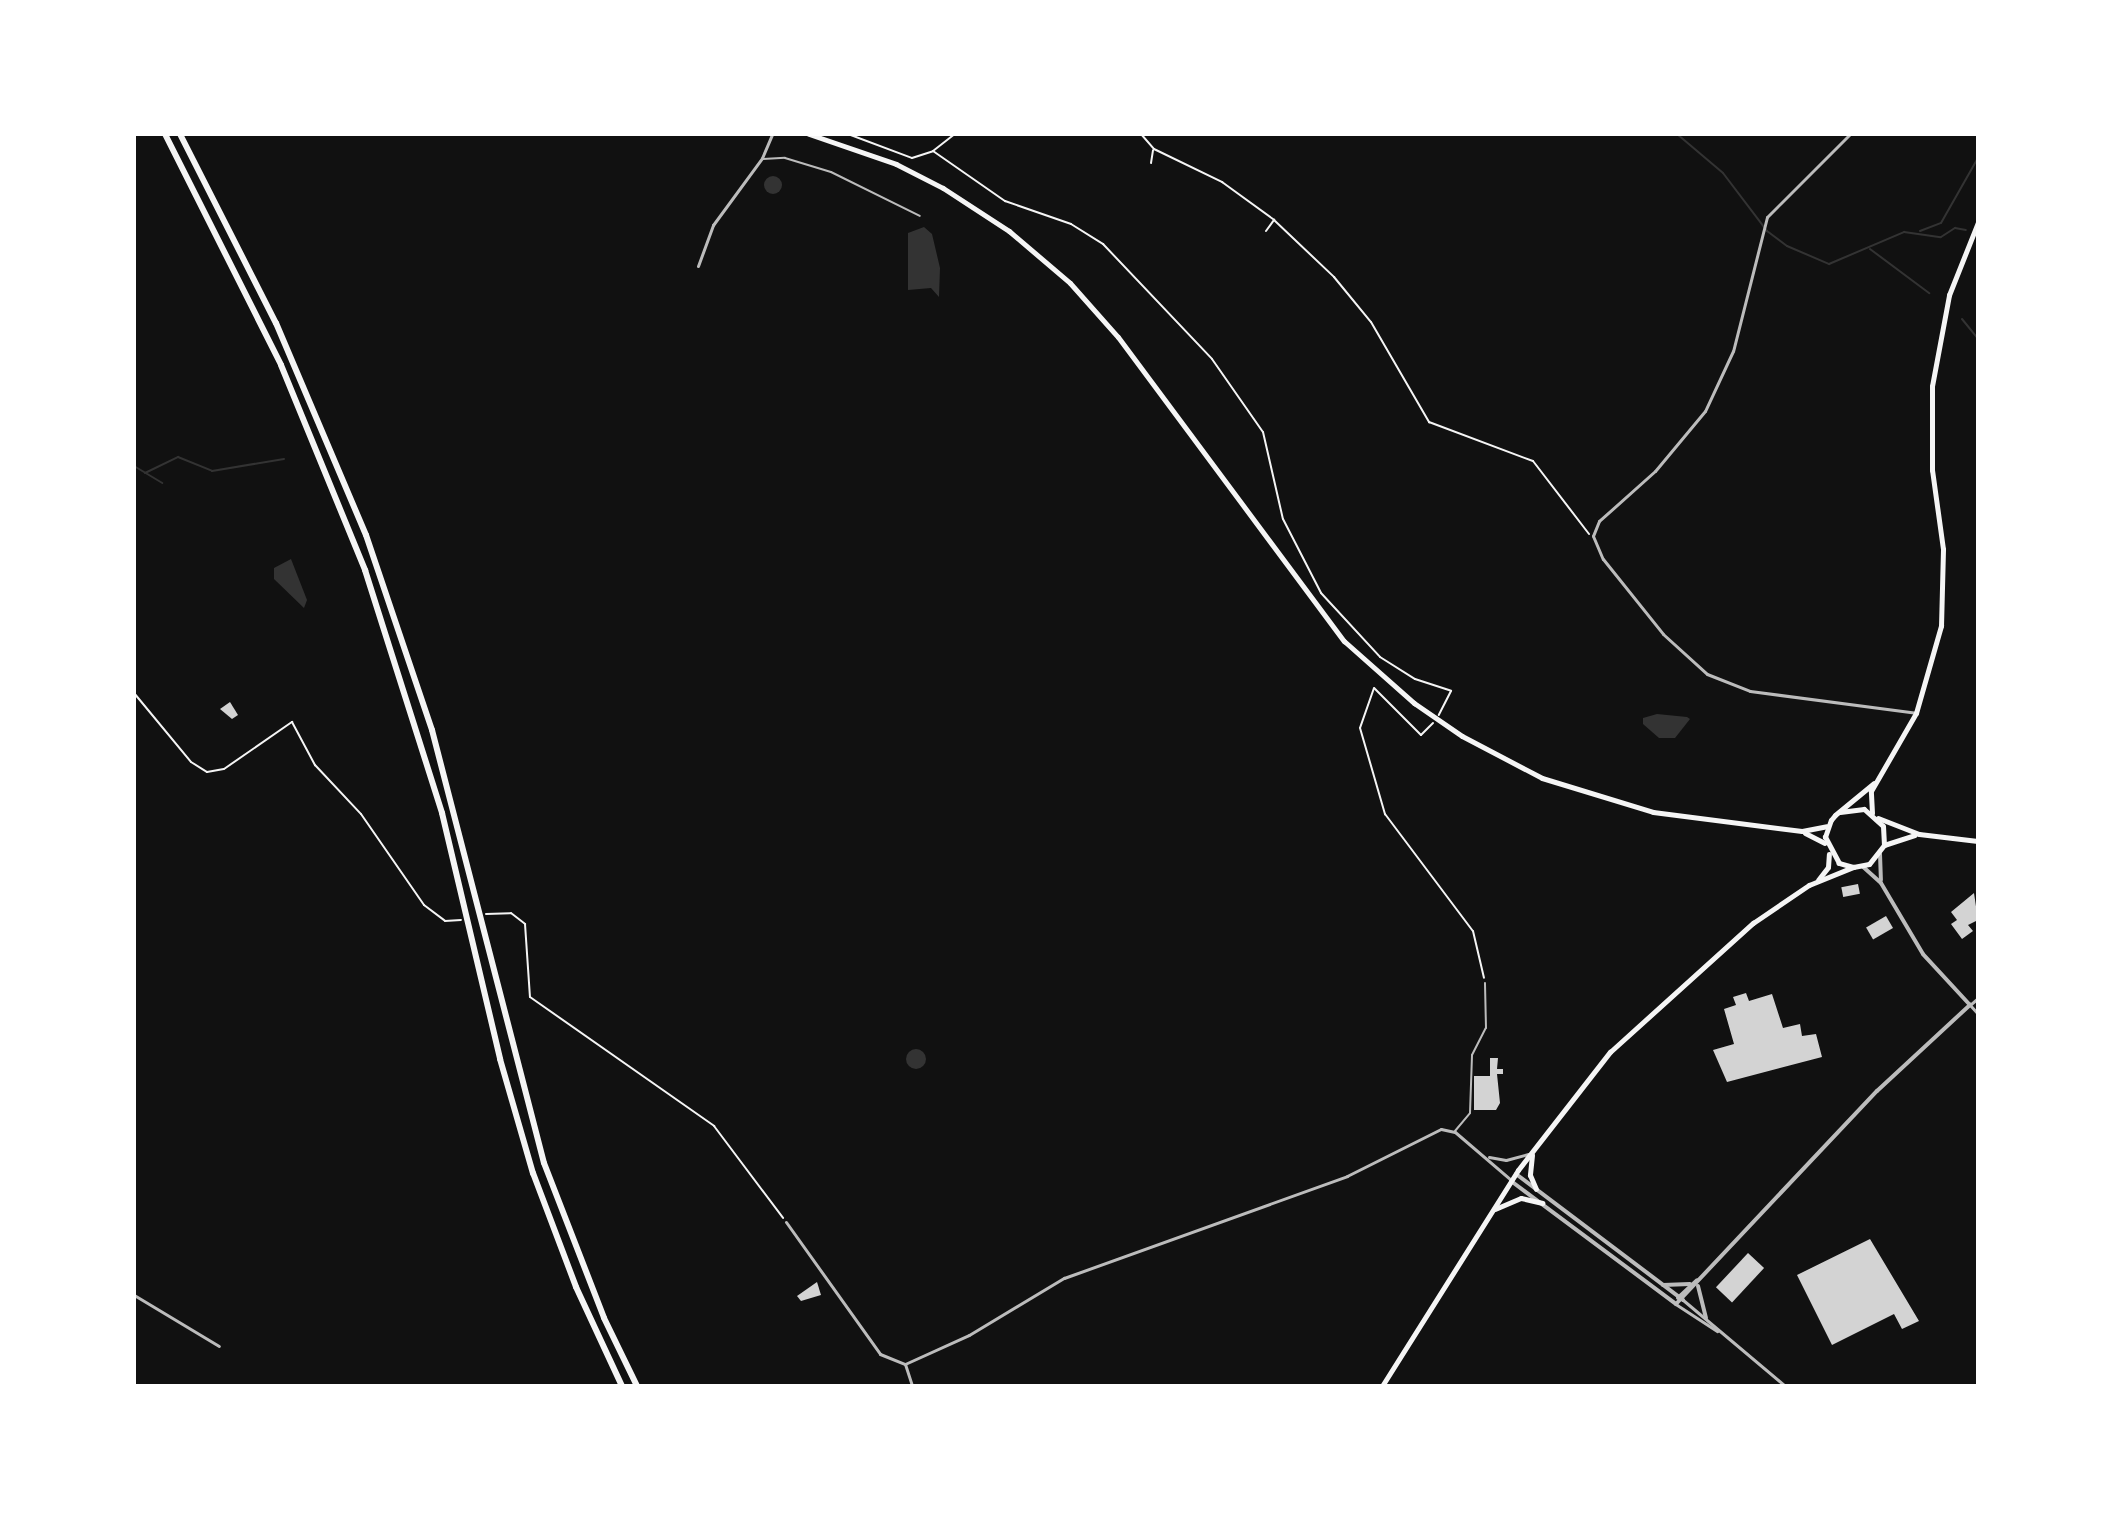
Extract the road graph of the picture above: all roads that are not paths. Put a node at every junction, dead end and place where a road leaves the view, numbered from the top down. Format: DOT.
graph roads {
  1 [pos="165,134"];
  2 [pos="180,134"];
  3 [pos="772,134"];
  4 [pos="809,134"];
  5 [pos="1850,134"];
  6 [pos="762,158"];
  7 [pos="920,216"];
  8 [pos="1978,222"];
  9 [pos="698,266"];
  10 [pos="1916,713"];
  11 [pos="1875,782"];
  12 [pos="1840,812"];
  13 [pos="1875,815"];
  14 [pos="1827,826"];
  15 [pos="1802,831"];
  16 [pos="1919,834"];
  17 [pos="1978,841"];
  18 [pos="1826,843"];
  19 [pos="1884,845"];
  20 [pos="1829,853"];
  21 [pos="1880,854"];
  22 [pos="1862,866"];
  23 [pos="1853,867"];
  24 [pos="1817,882"];
  25 [pos="1881,883"];
  26 [pos="1485,983"];
  27 [pos="1978,998"];
  28 [pos="1970,1005"];
  29 [pos="1978,1014"];
  30 [pos="1455,1132"];
  31 [pos="1531,1152"];
  32 [pos="1485,1156"];
  33 [pos="1516,1174"];
  34 [pos="1511,1181"];
  35 [pos="1536,1189"];
  36 [pos="1542,1203"];
  37 [pos="1492,1211"];
  38 [pos="786,1222"];
  39 [pos="1700,1279"];
  40 [pos="1690,1284"];
  41 [pos="1661,1285"];
  42 [pos="134,1295"];
  43 [pos="1680,1299"];
  44 [pos="1676,1304"];
  45 [pos="1706,1318"];
  46 [pos="1717,1331"];
  47 [pos="219,1346"];
  48 [pos="905,1364"];
  49 [pos="622,1386"];
  50 [pos="637,1386"];
  51 [pos="912,1386"];
  52 [pos="1382,1386"];
  53 [pos="1785,1386"];
  1 -- 49 [label="highway"];
  2 -- 50 [label="highway"];
  3 -- 6 [label="street"];
  4 -- 15 [label="highway"];
  5 -- 10 [label="street"];
  6 -- 7 [label="lane"];
  6 -- 9 [label="street"];
  8 -- 10 [label="highway"];
  10 -- 11 [label="highway"];
  11 -- 12 [label="highway"];
  11 -- 13 [label="highway"];
  12 -- 13 [label="highway"];
  12 -- 14 [label="highway"];
  13 -- 16 [label="highway"];
  13 -- 19 [label="highway"];
  14 -- 15 [label="highway"];
  14 -- 18 [label="highway"];
  15 -- 18 [label="highway"];
  16 -- 17 [label="highway"];
  16 -- 19 [label="highway"];
  18 -- 20 [label="highway"];
  19 -- 21 [label="highway"];
  20 -- 23 [label="highway"];
  20 -- 24 [label="highway"];
  21 -- 22 [label="highway"];
  21 -- 25 [label="street"];
  22 -- 23 [label="highway"];
  22 -- 25 [label="street"];
  23 -- 24 [label="highway"];
  24 -- 31 [label="highway"];
  25 -- 28 [label="street"];
  26 -- 30 [label="lane"];
  27 -- 28 [label="street"];
  28 -- 29 [label="street"];
  28 -- 39 [label="street"];
  30 -- 32 [label="street"];
  30 -- 48 [label="street"];
  31 -- 32 [label="street"];
  31 -- 33 [label="highway"];
  31 -- 35 [label="highway"];
  32 -- 34 [label="street"];
  33 -- 34 [label="highway"];
  33 -- 35 [label="street"];
  34 -- 36 [label="street"];
  34 -- 37 [label="highway"];
  35 -- 41 [label="street"];
  36 -- 37 [label="highway"];
  36 -- 44 [label="street"];
  37 -- 52 [label="highway"];
  38 -- 48 [label="street"];
  39 -- 40 [label="street"];
  39 -- 43 [label="street"];
  39 -- 45 [label="street"];
  40 -- 41 [label="street"];
  40 -- 43 [label="street"];
  41 -- 43 [label="street"];
  42 -- 47 [label="street"];
  43 -- 44 [label="street"];
  43 -- 45 [label="street"];
  44 -- 46 [label="street"];
  45 -- 46 [label="street"];
  46 -- 53 [label="street"];
  48 -- 51 [label="street"];
}
